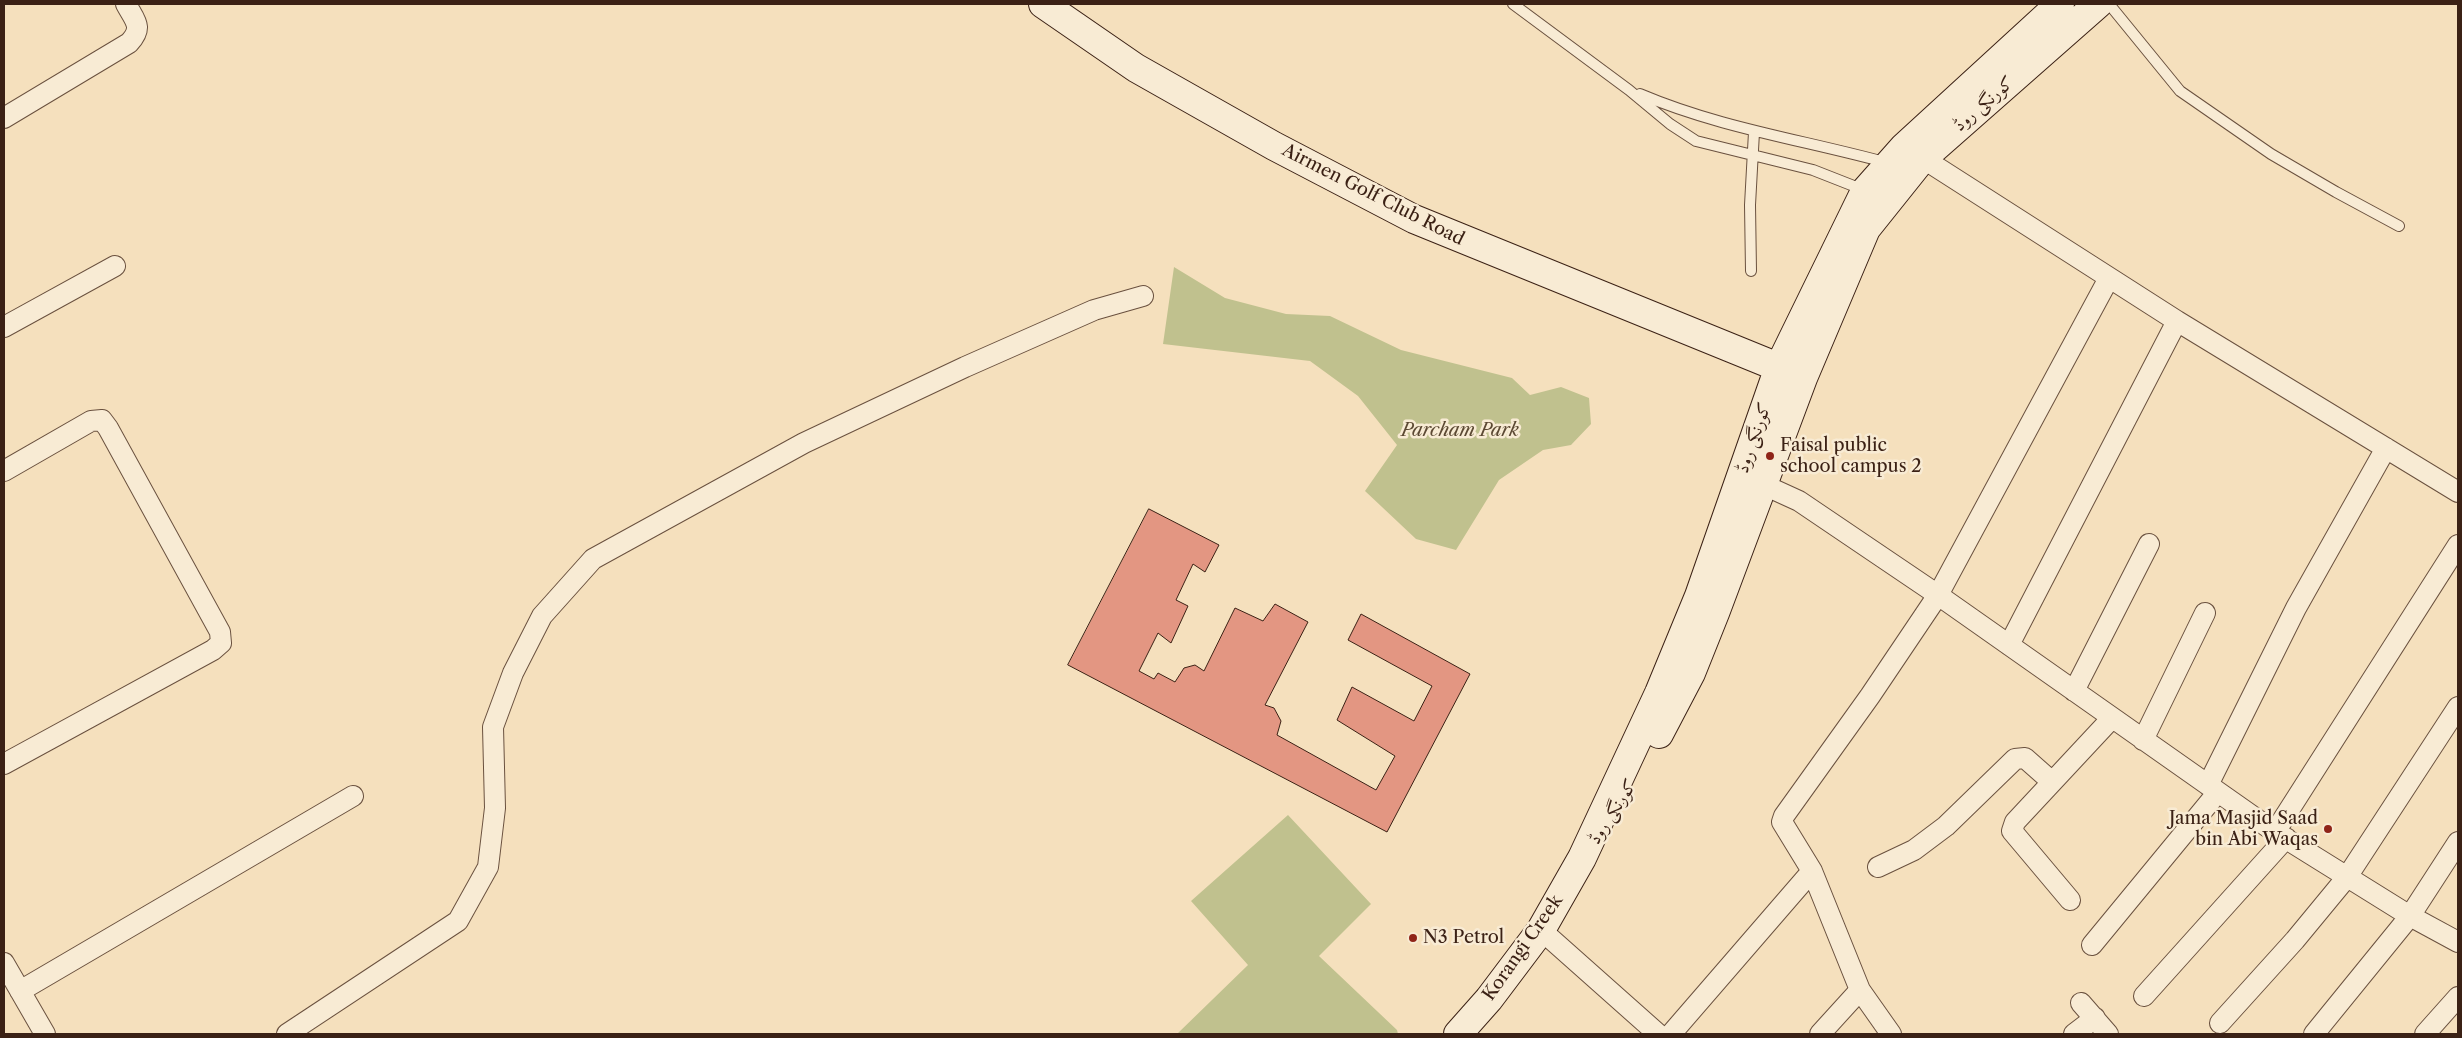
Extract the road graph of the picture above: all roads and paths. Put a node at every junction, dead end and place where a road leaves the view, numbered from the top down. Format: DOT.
graph roads {
  1 [pos="126,4"];
  2 [pos="1043,4"];
  3 [pos="1067,4"];
  4 [pos="1513,4"];
  5 [pos="2060,4"];
  6 [pos="2098,4"];
  7 [pos="2109,4"];
  8 [pos="1629,90"];
  9 [pos="4,118"];
  10 [pos="1754,132"];
  11 [pos="1752,155"];
  12 [pos="1905,163"];
  13 [pos="1876,196"];
  14 [pos="2399,226"];
  15 [pos="115,266"];
  16 [pos="1751,271"];
  17 [pos="2109,278"];
  18 [pos="1143,296"];
  19 [pos="2176,321"];
  20 [pos="4,327"];
  21 [pos="1794,367"];
  22 [pos="2386,448"];
  23 [pos="4,471"];
  24 [pos="1764,485"];
  25 [pos="2458,492"];
  26 [pos="2149,544"];
  27 [pos="2458,546"];
  28 [pos="1938,595"];
  29 [pos="2205,613"];
  30 [pos="2009,645"];
  31 [pos="2074,691"];
  32 [pos="2458,707"];
  33 [pos="2112,718"];
  34 [pos="2143,740"];
  35 [pos="4,764"];
  36 [pos="2051,781"];
  37 [pos="2213,789"];
  38 [pos="353,796"];
  39 [pos="2280,835"];
  40 [pos="2458,842"];
  41 [pos="1582,858"];
  42 [pos="1878,867"];
  43 [pos="1812,871"];
  44 [pos="2347,877"];
  45 [pos="2070,900"];
  46 [pos="2410,916"];
  47 [pos="1541,930"];
  48 [pos="2458,942"];
  49 [pos="2092,945"];
  50 [pos="4,963"];
  51 [pos="1860,990"];
  52 [pos="20,991"];
  53 [pos="2144,996"];
  54 [pos="2458,997"];
  55 [pos="2081,1003"];
  56 [pos="2095,1018"];
  57 [pos="2220,1023"];
  58 [pos="45,1034"];
  59 [pos="287,1034"];
  60 [pos="1458,1034"];
  61 [pos="1658,1034"];
  62 [pos="1671,1034"];
  63 [pos="1820,1034"];
  64 [pos="1891,1034"];
  65 [pos="2074,1034"];
  66 [pos="2108,1034"];
  67 [pos="2314,1034"];
  68 [pos="2426,1034"];
  1 -- 9 [label="street"];
  2 -- 21 [label="main road, Airmen Golf Club Road"];
  3 -- 21 [label="main road, Airmen Golf Club Road"];
  4 -- 8 [label="lane"];
  5 -- 12 [label="main road, کورنگی روڈ"];
  6 -- 12 [label="main road, کورنگی روڈ"];
  7 -- 14 [label="lane"];
  8 -- 10 [label="lane"];
  8 -- 11 [label="lane"];
  10 -- 11 [label="lane"];
  10 -- 12 [label="lane"];
  11 -- 13 [label="lane"];
  11 -- 16 [label="lane"];
  12 -- 13 [label="main road, کورنگی روڈ"];
  12 -- 17 [label="street"];
  13 -- 21 [label="main road, کورنگی روڈ"];
  15 -- 20 [label="street"];
  17 -- 19 [label="street"];
  17 -- 28 [label="street"];
  18 -- 59 [label="street"];
  19 -- 22 [label="street"];
  19 -- 30 [label="street"];
  21 -- 24 [label="main road, کورنگی روڈ"];
  21 -- 41 [label="main road, کورنگی روڈ"];
  22 -- 25 [label="street"];
  22 -- 37 [label="street"];
  23 -- 35 [label="street"];
  24 -- 28 [label="street"];
  24 -- 41 [label="main road, کورنگی روڈ"];
  26 -- 31 [label="street"];
  27 -- 39 [label="street"];
  28 -- 30 [label="street"];
  28 -- 43 [label="street"];
  29 -- 34 [label="street"];
  30 -- 31 [label="street"];
  31 -- 33 [label="street"];
  32 -- 44 [label="street"];
  33 -- 34 [label="street"];
  33 -- 36 [label="street"];
  34 -- 37 [label="street"];
  36 -- 42 [label="street"];
  36 -- 45 [label="street"];
  37 -- 39 [label="street"];
  37 -- 49 [label="street"];
  38 -- 52 [label="street"];
  39 -- 44 [label="street"];
  39 -- 53 [label="street"];
  40 -- 46 [label="street"];
  41 -- 47 [label="main road, Korangi Creek"];
  43 -- 51 [label="street"];
  43 -- 62 [label="street"];
  44 -- 46 [label="street"];
  44 -- 57 [label="street"];
  46 -- 48 [label="street"];
  46 -- 67 [label="street"];
  47 -- 60 [label="main road, Korangi Creek"];
  47 -- 61 [label="street"];
  50 -- 52 [label="street"];
  51 -- 63 [label="street"];
  51 -- 64 [label="street"];
  52 -- 58 [label="street"];
  54 -- 68 [label="street"];
  55 -- 56 [label="street"];
  56 -- 65 [label="street"];
  56 -- 66 [label="street"];
}
